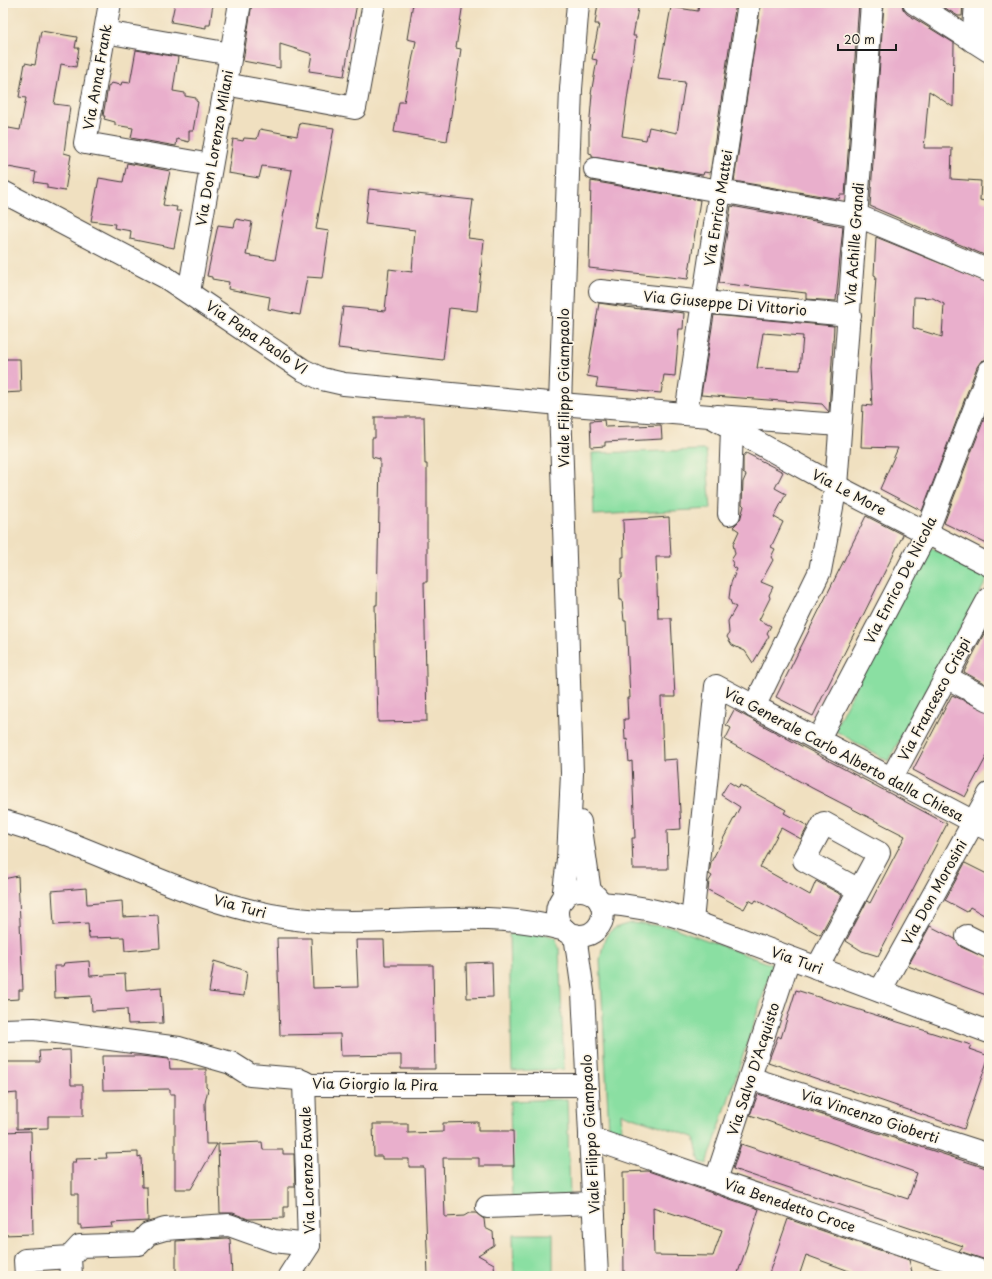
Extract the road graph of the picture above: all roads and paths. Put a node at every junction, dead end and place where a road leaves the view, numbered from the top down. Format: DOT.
graph roads {
  1 [pos="110,3"];
  2 [pos="240,3"];
  3 [pos="374,3"];
  4 [pos="578,3"];
  5 [pos="749,3"];
  6 [pos="872,3"];
  7 [pos="914,3"];
  8 [pos="976,3"];
  9 [pos="105,32"];
  10 [pos="981,46"];
  11 [pos="231,54"];
  12 [pos="225,84"];
  13 [pos="211,165"];
  14 [pos="595,169"];
  15 [pos="720,191"];
  16 [pos="3,192"];
  17 [pos="856,215"];
  18 [pos="989,271"];
  19 [pos="600,291"];
  20 [pos="189,292"];
  21 [pos="703,302"];
  22 [pos="850,315"];
  23 [pos="989,371"];
  24 [pos="560,404"];
  25 [pos="686,413"];
  26 [pos="710,416"];
  27 [pos="840,425"];
  28 [pos="732,428"];
  29 [pos="836,486"];
  30 [pos="729,514"];
  31 [pos="927,532"];
  32 [pos="989,565"];
  33 [pos="989,598"];
  34 [pos="946,677"];
  35 [pos="989,700"];
  36 [pos="754,707"];
  37 [pos="818,740"];
  38 [pos="572,773"];
  39 [pos="891,779"];
  40 [pos="989,794"];
  41 [pos="3,821"];
  42 [pos="981,826"];
  43 [pos="859,890"];
  44 [pos="596,898"];
  45 [pos="561,901"];
  46 [pos="491,918"];
  47 [pos="692,920"];
  48 [pos="578,932"];
  49 [pos="967,936"];
  50 [pos="989,947"];
  51 [pos="789,958"];
  52 [pos="818,968"];
  53 [pos="880,991"];
  54 [pos="3,1030"];
  55 [pos="989,1032"];
  56 [pos="750,1078"];
  57 [pos="304,1082"];
  58 [pos="588,1085"];
  59 [pos="590,1138"];
  60 [pos="989,1155"];
  61 [pos="716,1180"];
  62 [pos="593,1203"];
  63 [pos="487,1207"];
  64 [pos="309,1245"];
  65 [pos="70,1266"];
  66 [pos="989,1274"];
  67 [pos="26,1276"];
  68 [pos="289,1276"];
  69 [pos="597,1276"];
  1 -- 9 [label="street, Via Anna Frank"];
  2 -- 11 [label="street, Via Don Lorenzo Milani"];
  3 -- 12 [label="street"];
  4 -- 24 [label="street, Viale Filippo Giampaolo"];
  5 -- 15 [label="street, Via Enrico Mattei"];
  6 -- 17 [label="street, Via Achille Grandi"];
  7 -- 10 [label="street"];
  8 -- 10 [label="street"];
  9 -- 11 [label="street"];
  9 -- 13 [label="street, Via Anna Frank"];
  11 -- 12 [label="street, Via Don Lorenzo Milani"];
  12 -- 13 [label="street, Via Don Lorenzo Milani"];
  13 -- 20 [label="street, Via Don Lorenzo Milani"];
  14 -- 15 [label="street"];
  15 -- 17 [label="street"];
  15 -- 21 [label="street, Via Enrico Mattei"];
  16 -- 20 [label="street, Via Papa Paolo VI"];
  17 -- 18 [label="street"];
  17 -- 22 [label="street, Via Achille Grandi"];
  19 -- 21 [label="street, Via Giuseppe Di Vittorio"];
  20 -- 24 [label="street, Via Papa Paolo VI"];
  21 -- 22 [label="street, Via Giuseppe Di Vittorio"];
  21 -- 25 [label="street, Via Enrico Mattei"];
  22 -- 27 [label="street, Via Achille Grandi"];
  23 -- 31 [label="street, Via Enrico De Nicola"];
  24 -- 25 [label="street, Via Le More"];
  24 -- 38 [label="street, Viale Filippo Giampaolo"];
  25 -- 26 [label="street, Via Le More"];
  26 -- 27 [label="street, Via Le More"];
  26 -- 28 [label="street, Via Le More"];
  27 -- 29 [label="street, Via Achille Grandi"];
  28 -- 29 [label="street, Via Le More"];
  28 -- 30 [label="street"];
  29 -- 31 [label="street, Via Le More"];
  29 -- 36 [label="street, Via Achille Grandi"];
  31 -- 32 [label="street, Via Le More"];
  31 -- 37 [label="street, Via Enrico De Nicola"];
  33 -- 34 [label="street, Via Francesco Crispi"];
  34 -- 35 [label="street"];
  34 -- 39 [label="street, Via Francesco Crispi"];
  36 -- 37 [label="street, Via Generale Carlo Alberto dalla Chiesa"];
  36 -- 47 [label="street, Via Generale Carlo Alberto dalla Chiesa"];
  37 -- 39 [label="street, Via Generale Carlo Alberto dalla Chiesa"];
  38 -- 44 [label="street, Viale Filippo Giampaolo"];
  38 -- 45 [label="street, Viale Filippo Giampaolo"];
  39 -- 42 [label="street, Via Generale Carlo Alberto dalla Chiesa"];
  40 -- 42 [label="street, Via Don Morosini"];
  41 -- 46 [label="street, Via Turi"];
  42 -- 53 [label="street, Via Don Morosini"];
  43 -- 52 [label="street"];
  44 -- 45 [label="street"];
  44 -- 47 [label="street, Via Turi"];
  44 -- 48 [label="street"];
  45 -- 46 [label="street"];
  45 -- 48 [label="street"];
  46 -- 48 [label="street"];
  47 -- 51 [label="street, Via Turi"];
  48 -- 58 [label="street, Viale Filippo Giampaolo"];
  49 -- 50 [label="street"];
  51 -- 52 [label="street, Via Turi"];
  51 -- 56 [label="street, Via Salvo D'Acquisto"];
  52 -- 53 [label="street, Via Turi"];
  53 -- 55 [label="street, Via Turi"];
  54 -- 57 [label="street, Via Giorgio la Pira"];
  56 -- 60 [label="street, Via Vincenzo Gioberti"];
  56 -- 61 [label="street, Via Salvo D'Acquisto"];
  57 -- 58 [label="street, Via Giorgio la Pira"];
  57 -- 64 [label="street, Via Lorenzo Favale"];
  58 -- 59 [label="street, Viale Filippo Giampaolo"];
  59 -- 61 [label="street, Via Benedetto Croce"];
  59 -- 62 [label="street, Viale Filippo Giampaolo"];
  61 -- 66 [label="street, Via Benedetto Croce"];
  62 -- 63 [label="street"];
  62 -- 69 [label="street, Viale Filippo Giampaolo"];
  64 -- 65 [label="street"];
  64 -- 68 [label="street, Via Lorenzo Favale"];
  65 -- 67 [label="street"];
}
